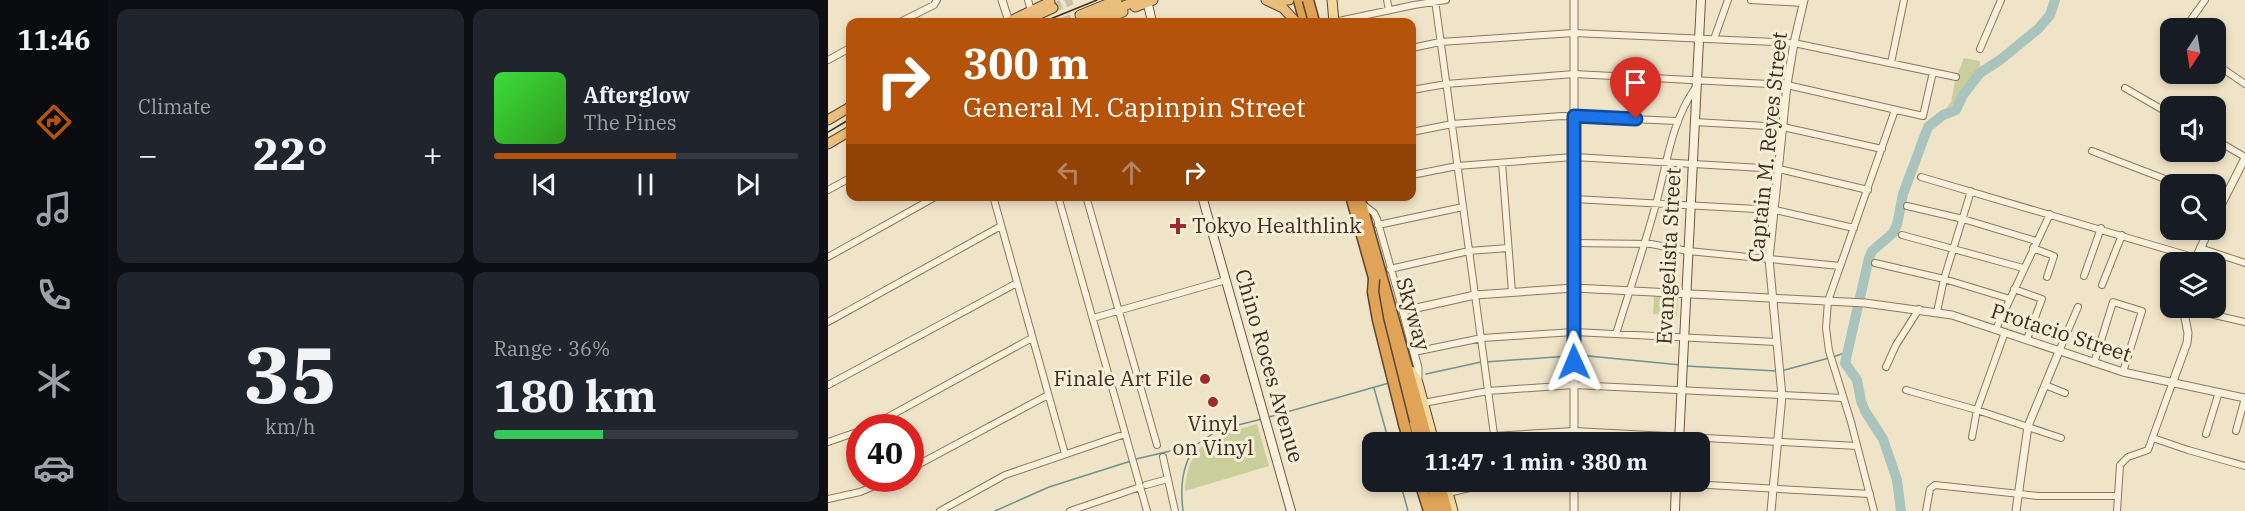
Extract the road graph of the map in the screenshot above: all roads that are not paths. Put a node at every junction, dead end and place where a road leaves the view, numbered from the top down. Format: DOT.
graph roads {
  1 [pos="937,0"];
  2 [pos="1002,0"];
  3 [pos="1028,0"];
  4 [pos="1117,0"];
  5 [pos="1267,0"];
  6 [pos="1289,0"];
  7 [pos="1298,0"];
  8 [pos="1310,0"];
  9 [pos="1327,0"];
  10 [pos="1332,0"];
  11 [pos="1387,0"];
  12 [pos="1446,0"];
  13 [pos="1574,0"];
  14 [pos="1701,0"];
  15 [pos="1728,0"];
  16 [pos="1751,0"];
  17 [pos="1904,0"];
  18 [pos="2001,0"];
  19 [pos="2205,0"];
  20 [pos="1435,1"];
  21 [pos="1803,1"];
  22 [pos="1048,3"];
  23 [pos="1146,3"];
  24 [pos="1389,10"];
  25 [pos="1030,11"];
  26 [pos="908,18"];
  27 [pos="1007,18"];
  28 [pos="1016,18"];
  29 [pos="1027,18"];
  30 [pos="1081,18"];
  31 [pos="1108,18"];
  32 [pos="1151,18"];
  33 [pos="1292,18"];
  34 [pos="1303,18"];
  35 [pos="1313,18"];
  36 [pos="1328,18"];
  37 [pos="1334,18"];
  38 [pos="1352,18"];
  39 [pos="2192,18"];
  40 [pos="1574,33"];
  41 [pos="1699,39"];
  42 [pos="1714,39"];
  43 [pos="1440,42"];
  44 [pos="1794,43"];
  45 [pos="1416,47"];
  46 [pos="846,50"];
  47 [pos="1980,50"];
  48 [pos="828,60"];
  49 [pos="1891,63"];
  50 [pos="2226,71"];
  51 [pos="1933,72"];
  52 [pos="1574,74"];
  53 [pos="1956,77"];
  54 [pos="1446,84"];
  55 [pos="1696,84"];
  56 [pos="2245,84"];
  57 [pos="1787,85"];
  58 [pos="2125,88"];
  59 [pos="1416,89"];
  60 [pos="2160,108"];
  61 [pos="846,109"];
  62 [pos="1895,110"];
  63 [pos="1574,116"];
  64 [pos="828,120"];
  65 [pos="1677,121"];
  66 [pos="1694,122"];
  67 [pos="1452,124"];
  68 [pos="1783,127"];
  69 [pos="1416,131"];
  70 [pos="846,133"];
  71 [pos="828,144"];
  72 [pos="2226,147"];
  73 [pos="1882,149"];
  74 [pos="2092,151"];
  75 [pos="1574,157"];
  76 [pos="2245,159"];
  77 [pos="1667,162"];
  78 [pos="1502,163"];
  79 [pos="1692,164"];
  80 [pos="1457,166"];
  81 [pos="1779,169"];
  82 [pos="1416,174"];
  83 [pos="1921,177"];
  84 [pos="2160,177"];
  85 [pos="846,180"];
  86 [pos="2226,189"];
  87 [pos="828,190"];
  88 [pos="1868,190"];
  89 [pos="1971,191"];
  90 [pos="1574,199"];
  91 [pos="928,201"];
  92 [pos="994,201"];
  93 [pos="1059,201"];
  94 [pos="1087,201"];
  95 [pos="1203,201"];
  96 [pos="1351,201"];
  97 [pos="1351,201"];
  98 [pos="1362,201"];
  99 [pos="1362,201"];
  100 [pos="1363,201"];
  101 [pos="1656,203"];
  102 [pos="1690,205"];
  103 [pos="1907,206"];
  104 [pos="1463,207"];
  105 [pos="1775,210"];
  106 [pos="2050,214"];
  107 [pos="1963,219"];
  108 [pos="1378,225"];
  109 [pos="1001,226"];
  110 [pos="1854,228"];
  111 [pos="2101,228"];
  112 [pos="1902,235"];
  113 [pos="2122,235"];
  114 [pos="2204,240"];
  115 [pos="2037,241"];
  116 [pos="1573,243"];
  117 [pos="1644,244"];
  118 [pos="1508,248"];
  119 [pos="2033,248"];
  120 [pos="2200,248"];
  121 [pos="1953,249"];
  122 [pos="1469,251"];
  123 [pos="1688,251"];
  124 [pos="2172,252"];
  125 [pos="2198,252"];
  126 [pos="828,257"];
  127 [pos="1769,259"];
  128 [pos="1875,263"];
  129 [pos="2245,263"];
  130 [pos="1840,266"];
  131 [pos="2023,268"];
  132 [pos="1390,269"];
  133 [pos="2084,276"];
  134 [pos="2047,277"];
  135 [pos="1374,279"];
  136 [pos="1944,279"];
  137 [pos="1226,280"];
  138 [pos="1017,283"];
  139 [pos="2102,285"];
  140 [pos="1574,288"];
  141 [pos="2014,289"];
  142 [pos="1630,291"];
  143 [pos="1512,292"];
  144 [pos="1685,293"];
  145 [pos="1476,295"];
  146 [pos="1772,298"];
  147 [pos="2010,299"];
  148 [pos="1828,301"];
  149 [pos="2078,307"];
  150 [pos="1919,309"];
  151 [pos="1118,311"];
  152 [pos="1402,311"];
  153 [pos="1936,312"];
  154 [pos="1093,318"];
  155 [pos="2185,318"];
  156 [pos="2226,318"];
  157 [pos="828,322"];
  158 [pos="2245,322"];
  159 [pos="1996,329"];
  160 [pos="1574,332"];
  161 [pos="2005,332"];
  162 [pos="1616,334"];
  163 [pos="1032,338"];
  164 [pos="1482,338"];
  165 [pos="1683,338"];
  166 [pos="2027,339"];
  167 [pos="1777,342"];
  168 [pos="2060,349"];
  169 [pos="1414,352"];
  170 [pos="2094,363"];
  171 [pos="1886,367"];
  172 [pos="2123,372"];
  173 [pos="1418,383"];
  174 [pos="2172,384"];
  175 [pos="1574,385"];
  176 [pos="2045,385"];
  177 [pos="828,386"];
  178 [pos="1906,390"];
  179 [pos="1488,391"];
  180 [pos="1681,391"];
  181 [pos="2219,392"];
  182 [pos="2066,393"];
  183 [pos="1048,395"];
  184 [pos="1782,396"];
  185 [pos="1843,398"];
  186 [pos="2245,398"];
  187 [pos="1423,403"];
  188 [pos="1977,410"];
  189 [pos="894,414"];
  190 [pos="2028,426"];
  191 [pos="1574,431"];
  192 [pos="2236,431"];
  193 [pos="1406,432"];
  194 [pos="1415,432"];
  195 [pos="1415,432"];
  196 [pos="1425,432"];
  197 [pos="1431,432"];
  198 [pos="1493,432"];
  199 [pos="1564,432"];
  200 [pos="1586,432"];
  201 [pos="1679,432"];
  202 [pos="1125,434"];
  203 [pos="2206,434"];
  204 [pos="846,436"];
  205 [pos="1972,437"];
  206 [pos="2061,438"];
  207 [pos="2153,438"];
  208 [pos="1710,440"];
  209 [pos="1777,441"];
  210 [pos="828,442"];
  211 [pos="1157,445"];
  212 [pos="1857,446"];
  213 [pos="1065,454"];
  214 [pos="1163,457"];
  215 [pos="924,461"];
  216 [pos="2245,466"];
  217 [pos="1168,479"];
  218 [pos="1710,484"];
  219 [pos="1143,486"];
  220 [pos="1773,488"];
  221 [pos="860,492"];
  222 [pos="1423,492"];
  223 [pos="1432,492"];
  224 [pos="1442,492"];
  225 [pos="1453,492"];
  226 [pos="1574,492"];
  227 [pos="1676,492"];
  228 [pos="1448,493"];
  229 [pos="1870,494"];
  230 [pos="2018,494"];
  231 [pos="2118,496"];
  232 [pos="828,499"];
  233 [pos="1079,509"];
  234 [pos="940,511"];
  235 [pos="1070,511"];
  236 [pos="1147,511"];
  237 [pos="1175,511"];
  238 [pos="1291,511"];
  239 [pos="1429,511"];
  240 [pos="1437,511"];
  241 [pos="1447,511"];
  242 [pos="1453,511"];
  243 [pos="1574,511"];
  244 [pos="1675,511"];
  245 [pos="1771,511"];
  246 [pos="1874,511"];
  247 [pos="1926,511"];
  248 [pos="2016,511"];
  249 [pos="2117,511"];
  1 -- 26 [label="street"];
  2 -- 27 [label="street"];
  3 -- 25 [label="street"];
  4 -- 30 [label="highway"];
  5 -- 6 [label="highway"];
  5 -- 33 [label="highway"];
  7 -- 34 [label="highway"];
  8 -- 35 [label="highway, bridge"];
  9 -- 36 [label="main road"];
  10 -- 37 [label="main road"];
  11 -- 24 [label="street"];
  12 -- 20 [label="street"];
  13 -- 40 [label="street"];
  14 -- 41 [label="main road, Evangelista Street"];
  15 -- 42 [label="street"];
  16 -- 21 [label="street"];
  17 -- 49 [label="street"];
  18 -- 47 [label="street"];
  19 -- 39 [label="street"];
  20 -- 24 [label="street"];
  20 -- 43 [label="street"];
  21 -- 44 [label="street, Captain M. Reyes Street"];
  22 -- 25 [label="highway"];
  22 -- 29 [label="highway"];
  23 -- 30 [label="highway"];
  23 -- 31 [label="highway"];
  23 -- 32 [label="main road"];
  24 -- 38 [label="street"];
  25 -- 28 [label="highway"];
  40 -- 41 [label="street"];
  40 -- 43 [label="street"];
  40 -- 52 [label="street"];
  41 -- 42 [label="street"];
  41 -- 55 [label="main road, Evangelista Street"];
  42 -- 44 [label="street"];
  43 -- 45 [label="street"];
  43 -- 54 [label="street"];
  44 -- 49 [label="street"];
  44 -- 57 [label="street, Captain M. Reyes Street"];
  46 -- 48 [label="street"];
  49 -- 51 [label="street"];
  50 -- 56 [label="street"];
  51 -- 53 [label="street"];
  51 -- 62 [label="street"];
  52 -- 54 [label="street"];
  52 -- 55 [label="street"];
  52 -- 63 [label="street"];
  54 -- 59 [label="street"];
  54 -- 67 [label="street"];
  55 -- 57 [label="street"];
  55 -- 65 [label="street"];
  55 -- 66 [label="main road, Evangelista Street"];
  57 -- 62 [label="street"];
  57 -- 68 [label="street, Captain M. Reyes Street"];
  58 -- 60 [label="street"];
  61 -- 64 [label="highway"];
  62 -- 73 [label="street"];
  63 -- 65 [label="street"];
  63 -- 67 [label="street"];
  63 -- 75 [label="street"];
  65 -- 77 [label="street"];
  66 -- 68 [label="street"];
  66 -- 79 [label="main road, Evangelista Street"];
  67 -- 69 [label="street"];
  67 -- 80 [label="street"];
  68 -- 73 [label="street"];
  68 -- 81 [label="street, Captain M. Reyes Street"];
  70 -- 71 [label="highway"];
  72 -- 76 [label="street"];
  73 -- 88 [label="street"];
  74 -- 84 [label="street"];
  75 -- 77 [label="street"];
  75 -- 78 [label="street"];
  75 -- 90 [label="street"];
  76 -- 86 [label="street"];
  77 -- 79 [label="street"];
  77 -- 101 [label="street"];
  78 -- 80 [label="street"];
  78 -- 118 [label="street"];
  79 -- 81 [label="street"];
  79 -- 102 [label="main road, Evangelista Street"];
  80 -- 82 [label="street"];
  80 -- 104 [label="street"];
  81 -- 88 [label="street"];
  81 -- 105 [label="street, Captain M. Reyes Street"];
  83 -- 89 [label="street"];
  85 -- 87 [label="street"];
  88 -- 110 [label="street"];
  89 -- 106 [label="street"];
  89 -- 107 [label="street"];
  90 -- 101 [label="street"];
  90 -- 116 [label="street"];
  91 -- 126 [label="street"];
  92 -- 109 [label="street"];
  93 -- 154 [label="street"];
  94 -- 151 [label="street"];
  95 -- 137 [label="main road, Chino Roces Avenue"];
  96 -- 135 [label="highway, Skyway"];
  97 -- 194 [label="main road"];
  98 -- 173 [label="main road"];
  99 -- 196 [label="highway, Skyway"];
  100 -- 108 [label="street"];
  101 -- 102 [label="street"];
  101 -- 117 [label="street"];
  102 -- 105 [label="street"];
  102 -- 123 [label="main road, Evangelista Street"];
  103 -- 107 [label="street"];
  104 -- 108 [label="street"];
  104 -- 122 [label="street"];
  105 -- 110 [label="street"];
  105 -- 127 [label="street, Captain M. Reyes Street"];
  106 -- 111 [label="street"];
  106 -- 115 [label="street"];
  107 -- 115 [label="street"];
  107 -- 121 [label="street"];
  108 -- 132 [label="street"];
  109 -- 138 [label="street"];
  109 -- 157 [label="street"];
  110 -- 130 [label="street"];
  111 -- 113 [label="street"];
  111 -- 133 [label="street"];
  112 -- 121 [label="street"];
  113 -- 124 [label="street"];
  113 -- 139 [label="street"];
  114 -- 120 [label="street"];
  115 -- 119 [label="street"];
  116 -- 117 [label="street"];
  116 -- 140 [label="street"];
  117 -- 123 [label="street"];
  117 -- 142 [label="street"];
  118 -- 122 [label="street"];
  118 -- 143 [label="street"];
  119 -- 131 [label="street"];
  119 -- 134 [label="street"];
  120 -- 125 [label="street"];
  120 -- 129 [label="street"];
  121 -- 131 [label="street"];
  121 -- 136 [label="street"];
  122 -- 132 [label="street"];
  122 -- 145 [label="street"];
  123 -- 127 [label="street"];
  123 -- 144 [label="main road, Evangelista Street"];
  127 -- 130 [label="street"];
  127 -- 146 [label="street, Captain M. Reyes Street"];
  128 -- 136 [label="street"];
  130 -- 148 [label="street"];
  131 -- 141 [label="street"];
  132 -- 152 [label="street"];
  135 -- 193 [label="highway, bridge"];
  135 -- 195 [label="highway, Skyway"];
  136 -- 147 [label="street"];
  136 -- 153 [label="street"];
  137 -- 151 [label="street"];
  137 -- 238 [label="main road, Chino Roces Avenue"];
  138 -- 163 [label="street"];
  138 -- 177 [label="street"];
  140 -- 142 [label="street, Protacio Street"];
  140 -- 143 [label="street, Protacio Street"];
  140 -- 160 [label="street"];
  141 -- 147 [label="street"];
  141 -- 166 [label="street"];
  142 -- 144 [label="street, Protacio Street"];
  142 -- 162 [label="street"];
  143 -- 145 [label="street, Protacio Street"];
  144 -- 146 [label="street, Protacio Street"];
  144 -- 165 [label="main road, Evangelista Street"];
  145 -- 152 [label="street, Protacio Street"];
  145 -- 164 [label="street"];
  146 -- 148 [label="street, Protacio Street"];
  146 -- 167 [label="street, Captain M. Reyes Street"];
  147 -- 159 [label="street"];
  148 -- 150 [label="street, Protacio Street"];
  148 -- 185 [label="street"];
  149 -- 168 [label="street"];
  150 -- 153 [label="street, Protacio Street"];
  150 -- 171 [label="street"];
  151 -- 154 [label="street"];
  151 -- 211 [label="street"];
  152 -- 169 [label="street"];
  153 -- 159 [label="street, Protacio Street"];
  154 -- 202 [label="street"];
  155 -- 174 [label="street"];
  156 -- 158 [label="street"];
  159 -- 161 [label="street, Protacio Street"];
  160 -- 162 [label="street"];
  160 -- 164 [label="street"];
  160 -- 175 [label="street"];
  161 -- 166 [label="street, Protacio Street"];
  161 -- 188 [label="street"];
  162 -- 165 [label="street"];
  163 -- 183 [label="street"];
  163 -- 189 [label="street"];
  164 -- 169 [label="street"];
  164 -- 179 [label="street"];
  165 -- 167 [label="street"];
  165 -- 180 [label="main road, Evangelista Street"];
  166 -- 168 [label="street, Protacio Street"];
  167 -- 184 [label="street, Captain M. Reyes Street"];
  168 -- 170 [label="street, Protacio Street"];
  168 -- 176 [label="street"];
  169 -- 173 [label="street"];
  170 -- 172 [label="street, Protacio Street"];
  170 -- 172 [label="street"];
  172 -- 174 [label="street, Protacio Street"];
  173 -- 187 [label="main road"];
  174 -- 181 [label="street, Protacio Street"];
  174 -- 207 [label="street"];
  175 -- 179 [label="street"];
  175 -- 180 [label="street"];
  175 -- 191 [label="street"];
  176 -- 182 [label="street"];
  176 -- 190 [label="street"];
  178 -- 188 [label="street"];
  179 -- 187 [label="street"];
  179 -- 198 [label="street"];
  180 -- 184 [label="street"];
  180 -- 201 [label="main road, Evangelista Street"];
  181 -- 186 [label="street, Protacio Street"];
  181 -- 203 [label="street"];
  183 -- 213 [label="street"];
  183 -- 215 [label="street"];
  184 -- 185 [label="street"];
  184 -- 209 [label="street, Captain M. Reyes Street"];
  185 -- 212 [label="street"];
  186 -- 192 [label="street"];
  187 -- 197 [label="main road"];
  188 -- 190 [label="street"];
  188 -- 205 [label="street"];
  190 -- 206 [label="street"];
  190 -- 230 [label="street"];
  191 -- 199 [label="street"];
  191 -- 200 [label="street"];
  202 -- 213 [label="street"];
  202 -- 219 [label="street"];
  204 -- 210 [label="street"];
  207 -- 216 [label="street"];
  207 -- 231 [label="street"];
  208 -- 209 [label="street"];
  209 -- 212 [label="street"];
  209 -- 220 [label="street, Captain M. Reyes Street"];
  212 -- 229 [label="street"];
  213 -- 234 [label="street"];
  214 -- 217 [label="street"];
  217 -- 219 [label="street"];
  217 -- 237 [label="street"];
  218 -- 220 [label="street"];
  219 -- 233 [label="street"];
  219 -- 236 [label="street"];
  220 -- 229 [label="street"];
  220 -- 245 [label="street, Captain M. Reyes Street"];
  221 -- 232 [label="street"];
  222 -- 239 [label="highway"];
  223 -- 240 [label="highway"];
  224 -- 241 [label="highway"];
  225 -- 228 [label="street"];
  226 -- 243 [label="street"];
  227 -- 244 [label="main road"];
  228 -- 242 [label="main road"];
  229 -- 246 [label="street"];
  230 -- 231 [label="street"];
  230 -- 247 [label="street"];
  230 -- 248 [label="street"];
  231 -- 249 [label="street"];
  233 -- 235 [label="street"];
}
